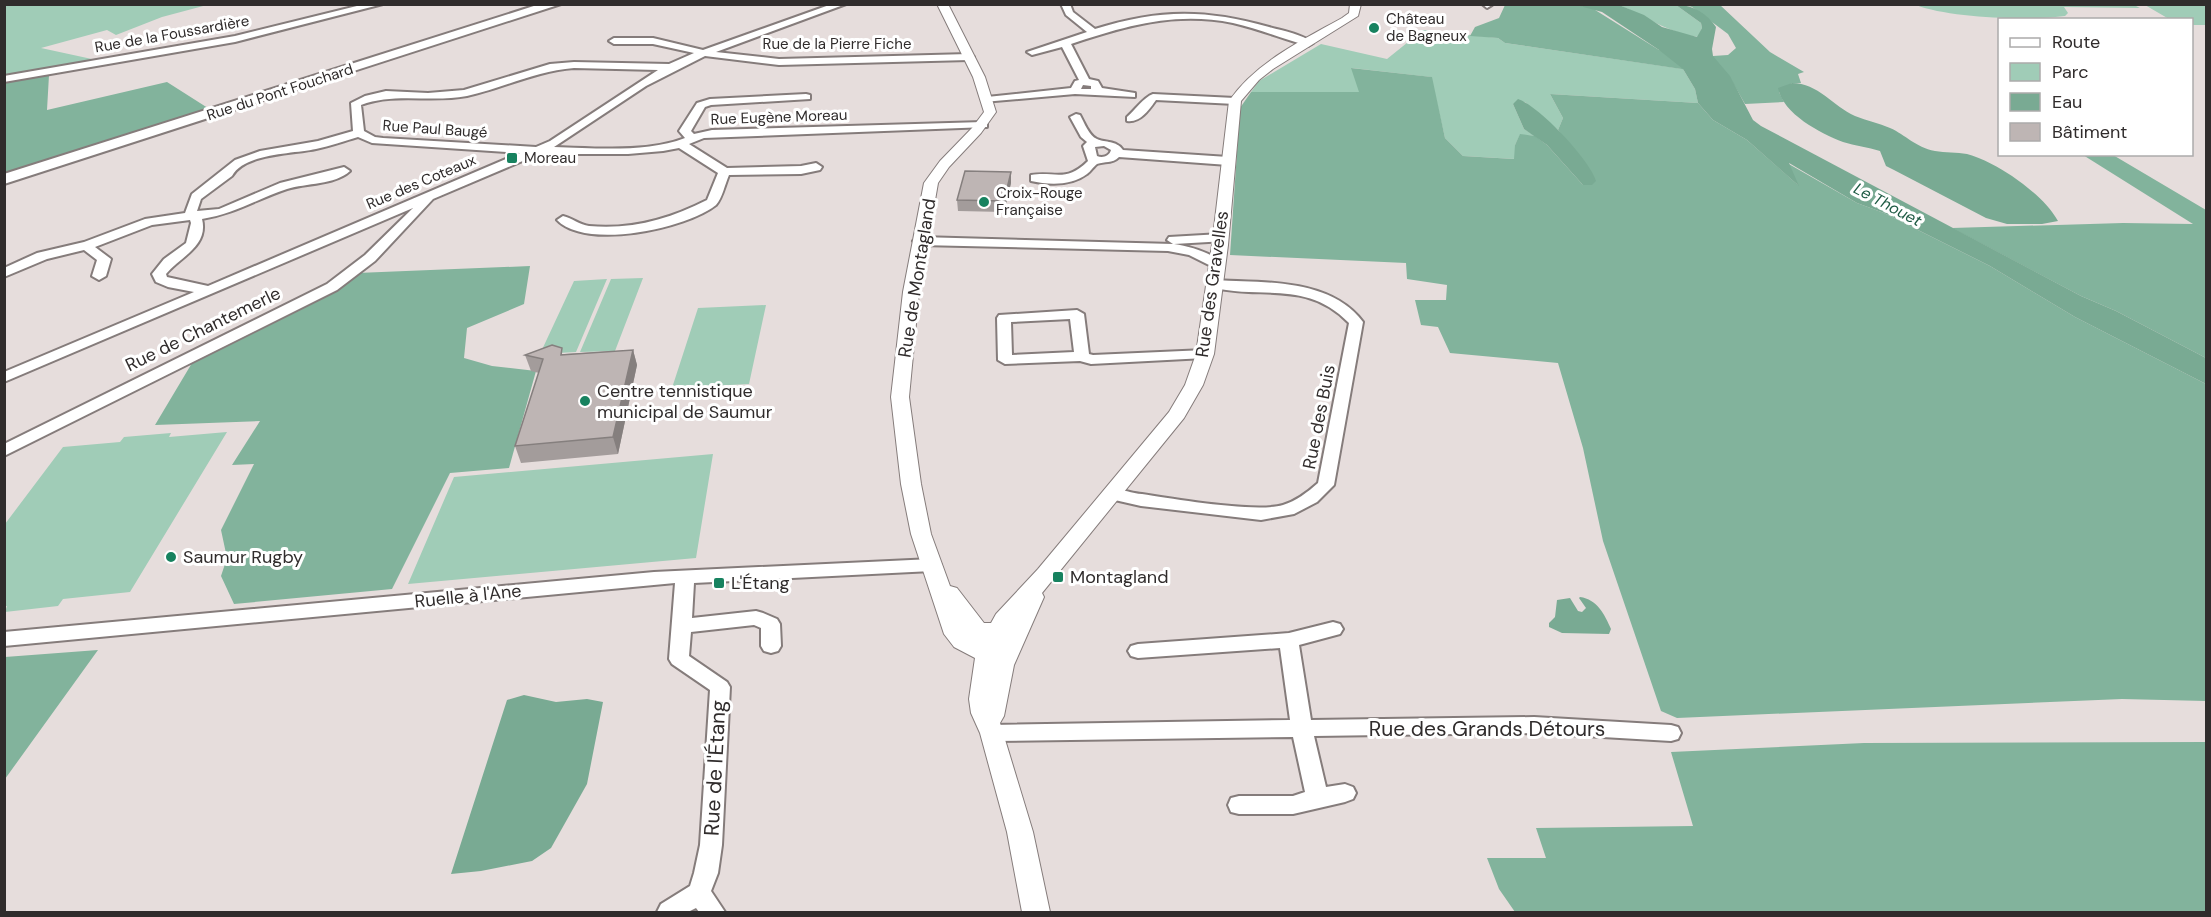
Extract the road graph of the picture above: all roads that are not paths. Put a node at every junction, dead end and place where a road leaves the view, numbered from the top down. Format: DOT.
graph roads {
  1 [pos="379,4"];
  2 [pos="555,4"];
  3 [pos="842,4"];
  4 [pos="942,4"];
  5 [pos="1065,4"];
  6 [pos="1356,4"];
  7 [pos="1095,34"];
  8 [pos="614,41"];
  9 [pos="1308,43"];
  10 [pos="1066,44"];
  11 [pos="1032,52"];
  12 [pos="705,53"];
  13 [pos="969,57"];
  14 [pos="672,67"];
  15 [pos="4,79"];
  16 [pos="1085,82"];
  17 [pos="1075,91"];
  18 [pos="1096,91"];
  19 [pos="1131,96"];
  20 [pos="806,97"];
  21 [pos="987,100"];
  22 [pos="1235,101"];
  23 [pos="1076,117"];
  24 [pos="1131,119"];
  25 [pos="979,130"];
  26 [pos="359,133"];
  27 [pos="685,141"];
  28 [pos="1095,143"];
  29 [pos="554,144"];
  30 [pos="538,150"];
  31 [pos="581,150"];
  32 [pos="1117,153"];
  33 [pos="1095,160"];
  34 [pos="1228,161"];
  35 [pos="816,167"];
  36 [pos="344,171"];
  37 [pos="724,172"];
  38 [pos="1035,178"];
  39 [pos="4,179"];
  40 [pos="435,193"];
  41 [pos="407,212"];
  42 [pos="195,216"];
  43 [pos="563,220"];
  44 [pos="921,234"];
  45 [pos="1221,242"];
  46 [pos="88,245"];
  47 [pos="1168,247"];
  48 [pos="1217,265"];
  49 [pos="4,273"];
  50 [pos="99,276"];
  51 [pos="1215,284"];
  52 [pos="209,290"];
  53 [pos="1205,354"];
  54 [pos="1082,356"];
  55 [pos="4,378"];
  56 [pos="4,451"];
  57 [pos="1112,494"];
  58 [pos="935,573"];
  59 [pos="685,577"];
  60 [pos="682,626"];
  61 [pos="1333,629"];
  62 [pos="4,639"];
  63 [pos="1289,640"];
  64 [pos="994,645"];
  65 [pos="771,646"];
  66 [pos="1138,651"];
  67 [pos="1302,729"];
  68 [pos="992,733"];
  69 [pos="1671,733"];
  70 [pos="1345,793"];
  71 [pos="1317,798"];
  72 [pos="1239,805"];
  73 [pos="699,894"];
  74 [pos="669,912"];
  75 [pos="712,912"];
  76 [pos="1036,912"];
  1 -- 15 [label="street, Rue de la Foussardière"];
  2 -- 39 [label="main road, Rue du Pont Fouchard"];
  3 -- 12 [label="street, Rue des Coteaux"];
  4 -- 13 [label="street"];
  5 -- 7 [label="street"];
  6 -- 9 [label="street"];
  7 -- 9 [label="street"];
  7 -- 10 [label="street"];
  8 -- 12 [label="street, Rue de la Pierre Fiche"];
  9 -- 22 [label="street"];
  10 -- 11 [label="street"];
  10 -- 16 [label="street"];
  12 -- 13 [label="street, Rue de la Pierre Fiche"];
  12 -- 14 [label="street, Rue des Coteaux"];
  13 -- 21 [label="street"];
  14 -- 26 [label="street, Rue Paul Baugé"];
  14 -- 29 [label="street, Rue des Coteaux"];
  16 -- 17 [label="street"];
  16 -- 18 [label="street"];
  17 -- 18 [label="street"];
  17 -- 21 [label="street"];
  18 -- 19 [label="street"];
  20 -- 27 [label="street"];
  21 -- 25 [label="street"];
  22 -- 24 [label="street"];
  22 -- 34 [label="street, Rue des Gravelles"];
  23 -- 28 [label="street"];
  25 -- 27 [label="street, Rue Eugène Moreau"];
  25 -- 44 [label="street, Rue de Montagland"];
  26 -- 30 [label="street, Rue Paul Baugé"];
  26 -- 42 [label="street"];
  27 -- 31 [label="street, Rue Eugène Moreau"];
  27 -- 37 [label="street"];
  28 -- 32 [label="street"];
  28 -- 33 [label="street"];
  29 -- 30 [label="street, Rue des Coteaux"];
  29 -- 31 [label="street, Rue Eugène Moreau"];
  30 -- 31 [label="street, Rue Eugène Moreau"];
  30 -- 40 [label="street, Rue des Coteaux"];
  32 -- 33 [label="street"];
  32 -- 34 [label="street"];
  33 -- 38 [label="street"];
  34 -- 45 [label="street, Rue des Gravelles"];
  35 -- 37 [label="street"];
  36 -- 42 [label="street"];
  37 -- 43 [label="street"];
  40 -- 41 [label="street, Rue de Chantemerle"];
  41 -- 52 [label="street, Rue des Coteaux"];
  41 -- 56 [label="street, Rue de Chantemerle"];
  42 -- 46 [label="street"];
  42 -- 52 [label="street"];
  44 -- 45 [label="street"];
  44 -- 47 [label="street"];
  44 -- 58 [label="street, Rue de Montagland"];
  45 -- 47 [label="street"];
  45 -- 48 [label="street, Rue des Gravelles"];
  46 -- 49 [label="street"];
  46 -- 50 [label="street"];
  47 -- 48 [label="street"];
  48 -- 51 [label="street, Rue des Gravelles"];
  51 -- 53 [label="street, Rue des Gravelles"];
  51 -- 57 [label="street, Rue des Buis"];
  52 -- 55 [label="street, Rue des Coteaux"];
  53 -- 54 [label="street"];
  53 -- 57 [label="street, Rue des Gravelles"];
  54 -- 54 [label="street"];
  57 -- 64 [label="street, Rue des Gravelles"];
  58 -- 59 [label="street, Ruelle à l'Ane"];
  58 -- 64 [label="street, Rue de Montagland"];
  59 -- 60 [label="street, Rue de l'Étang"];
  59 -- 62 [label="street, Ruelle à l'Ane"];
  60 -- 65 [label="street"];
  60 -- 73 [label="street, Rue de l'Étang"];
  61 -- 63 [label="street"];
  63 -- 66 [label="street"];
  63 -- 67 [label="street"];
  64 -- 68 [label="street"];
  67 -- 68 [label="street, Rue des Grands Détours"];
  67 -- 69 [label="street, Rue des Grands Détours"];
  67 -- 71 [label="street"];
  68 -- 76 [label="street"];
  70 -- 71 [label="street"];
  71 -- 72 [label="street"];
  73 -- 74 [label="street"];
  73 -- 75 [label="street"];
}
